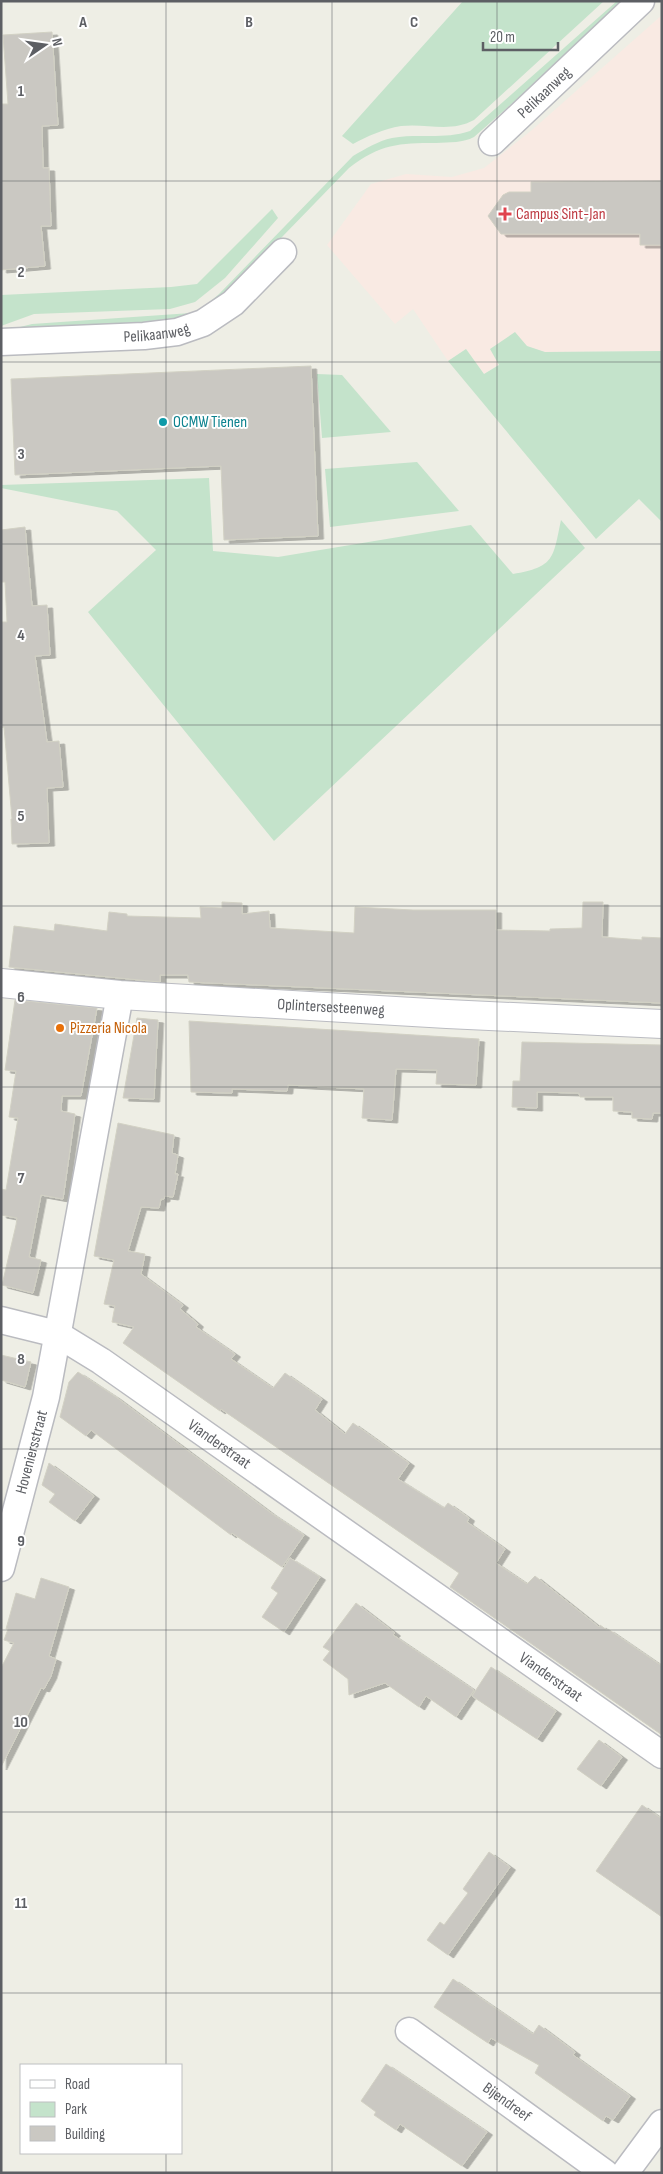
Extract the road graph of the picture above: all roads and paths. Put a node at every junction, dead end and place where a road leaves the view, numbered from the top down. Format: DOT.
graph roads {
  1 [pos="641,1"];
  2 [pos="492,142"];
  3 [pos="283,252"];
  4 [pos="1,342"];
  5 [pos="1,983"];
  6 [pos="120,995"];
  7 [pos="662,1024"];
  8 [pos="1,1320"];
  9 [pos="57,1334"];
  10 [pos="1,1568"];
  11 [pos="662,1755"];
  12 [pos="409,2031"];
  13 [pos="662,2123"];
  14 [pos="605,2173"];
  15 [pos="625,2173"];
  1 -- 2 [label="street, Pelikaanweg"];
  3 -- 4 [label="street, Pelikaanweg"];
  5 -- 6 [label="street, Oplintersesteenweg"];
  6 -- 7 [label="street, Oplintersesteenweg"];
  6 -- 9 [label="street"];
  8 -- 9 [label="street, Vianderstraat"];
  9 -- 10 [label="street, Hoveniersstraat"];
  9 -- 11 [label="street, Vianderstraat"];
  12 -- 14 [label="street, Bijendreef"];
  13 -- 15 [label="street"];
}
